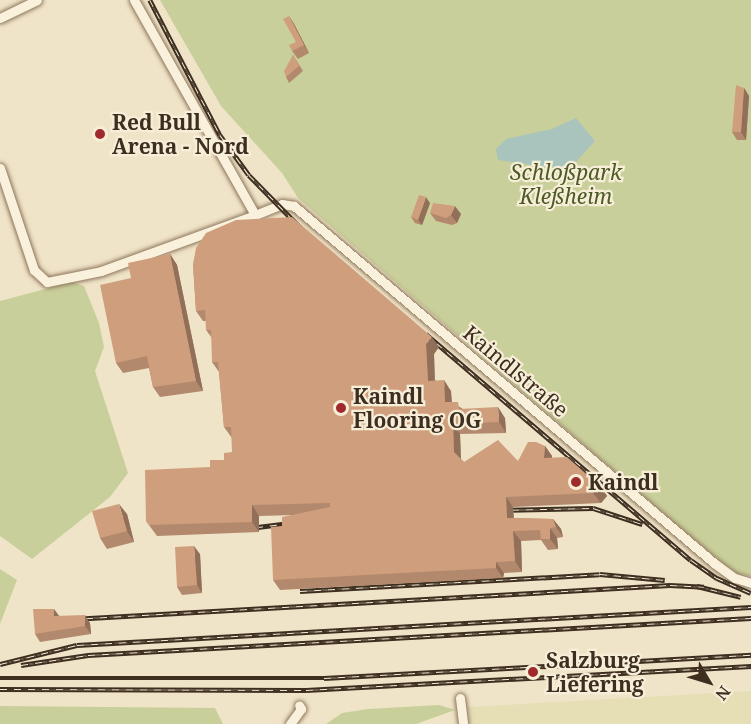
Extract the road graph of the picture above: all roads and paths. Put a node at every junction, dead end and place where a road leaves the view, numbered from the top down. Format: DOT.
graph roads {
  1 [pos="38,0"];
  2 [pos="134,0"];
  3 [pos="0,18"];
  4 [pos="0,168"];
  5 [pos="255,214"];
  6 [pos="751,584"];
  7 [pos="460,698"];
  8 [pos="299,705"];
  9 [pos="290,724"];
  10 [pos="463,724"];
  1 -- 3 [label="street"];
  2 -- 5 [label="street"];
  4 -- 5 [label="street, Kaindlstraße"];
  5 -- 6 [label="street, Kaindlstraße"];
  7 -- 10 [label="street"];
  8 -- 9 [label="street"];
}
